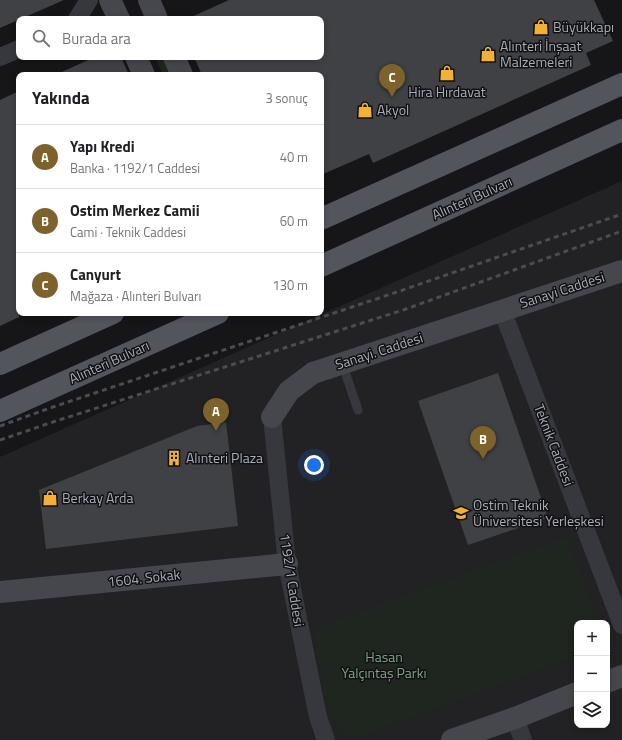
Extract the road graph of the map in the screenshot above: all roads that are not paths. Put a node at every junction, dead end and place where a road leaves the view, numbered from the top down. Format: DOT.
graph roads {
  1 [pos="89,0"];
  2 [pos="110,0"];
  3 [pos="79,16"];
  4 [pos="118,16"];
  5 [pos="16,50"];
  6 [pos="0,57"];
  7 [pos="137,60"];
  8 [pos="175,60"];
  9 [pos="143,72"];
  10 [pos="181,72"];
  11 [pos="622,84"];
  12 [pos="622,130"];
  13 [pos="324,218"];
  14 [pos="324,265"];
  15 [pos="622,271"];
  16 [pos="502,310"];
  17 [pos="106,316"];
  18 [pos="211,316"];
  19 [pos="0,364"];
  20 [pos="342,364"];
  21 [pos="0,410"];
  22 [pos="358,410"];
  23 [pos="272,417"];
  24 [pos="287,564"];
  25 [pos="0,592"];
  26 [pos="622,625"];
  27 [pos="622,676"];
  28 [pos="610,681"];
  29 [pos="574,695"];
  30 [pos="515,718"];
  31 [pos="326,740"];
  32 [pos="452,740"];
  33 [pos="523,740"];
  1 -- 3 [label="street"];
  2 -- 4 [label="street"];
  5 -- 6 [label="street"];
  7 -- 9 [label="street"];
  8 -- 10 [label="street"];
  11 -- 13 [label="main road"];
  12 -- 14 [label="main road, Alınteri Bulvarı"];
  15 -- 16 [label="street, Sanayi Caddesi"];
  16 -- 20 [label="street, Sanayi. Caddesi"];
  16 -- 26 [label="street, Teknik Caddesi"];
  17 -- 19 [label="main road"];
  18 -- 21 [label="main road, Alınteri Bulvarı"];
  20 -- 22 [label="lane"];
  20 -- 23 [label="street, Sanayi. Caddesi"];
  23 -- 24 [label="street, 1192/1 Caddesi"];
  24 -- 25 [label="street, 1604. Sokak"];
  24 -- 31 [label="street, 1192/1 Caddesi"];
  27 -- 28 [label="street"];
  29 -- 30 [label="street"];
  30 -- 32 [label="street"];
  30 -- 33 [label="street"];
}
